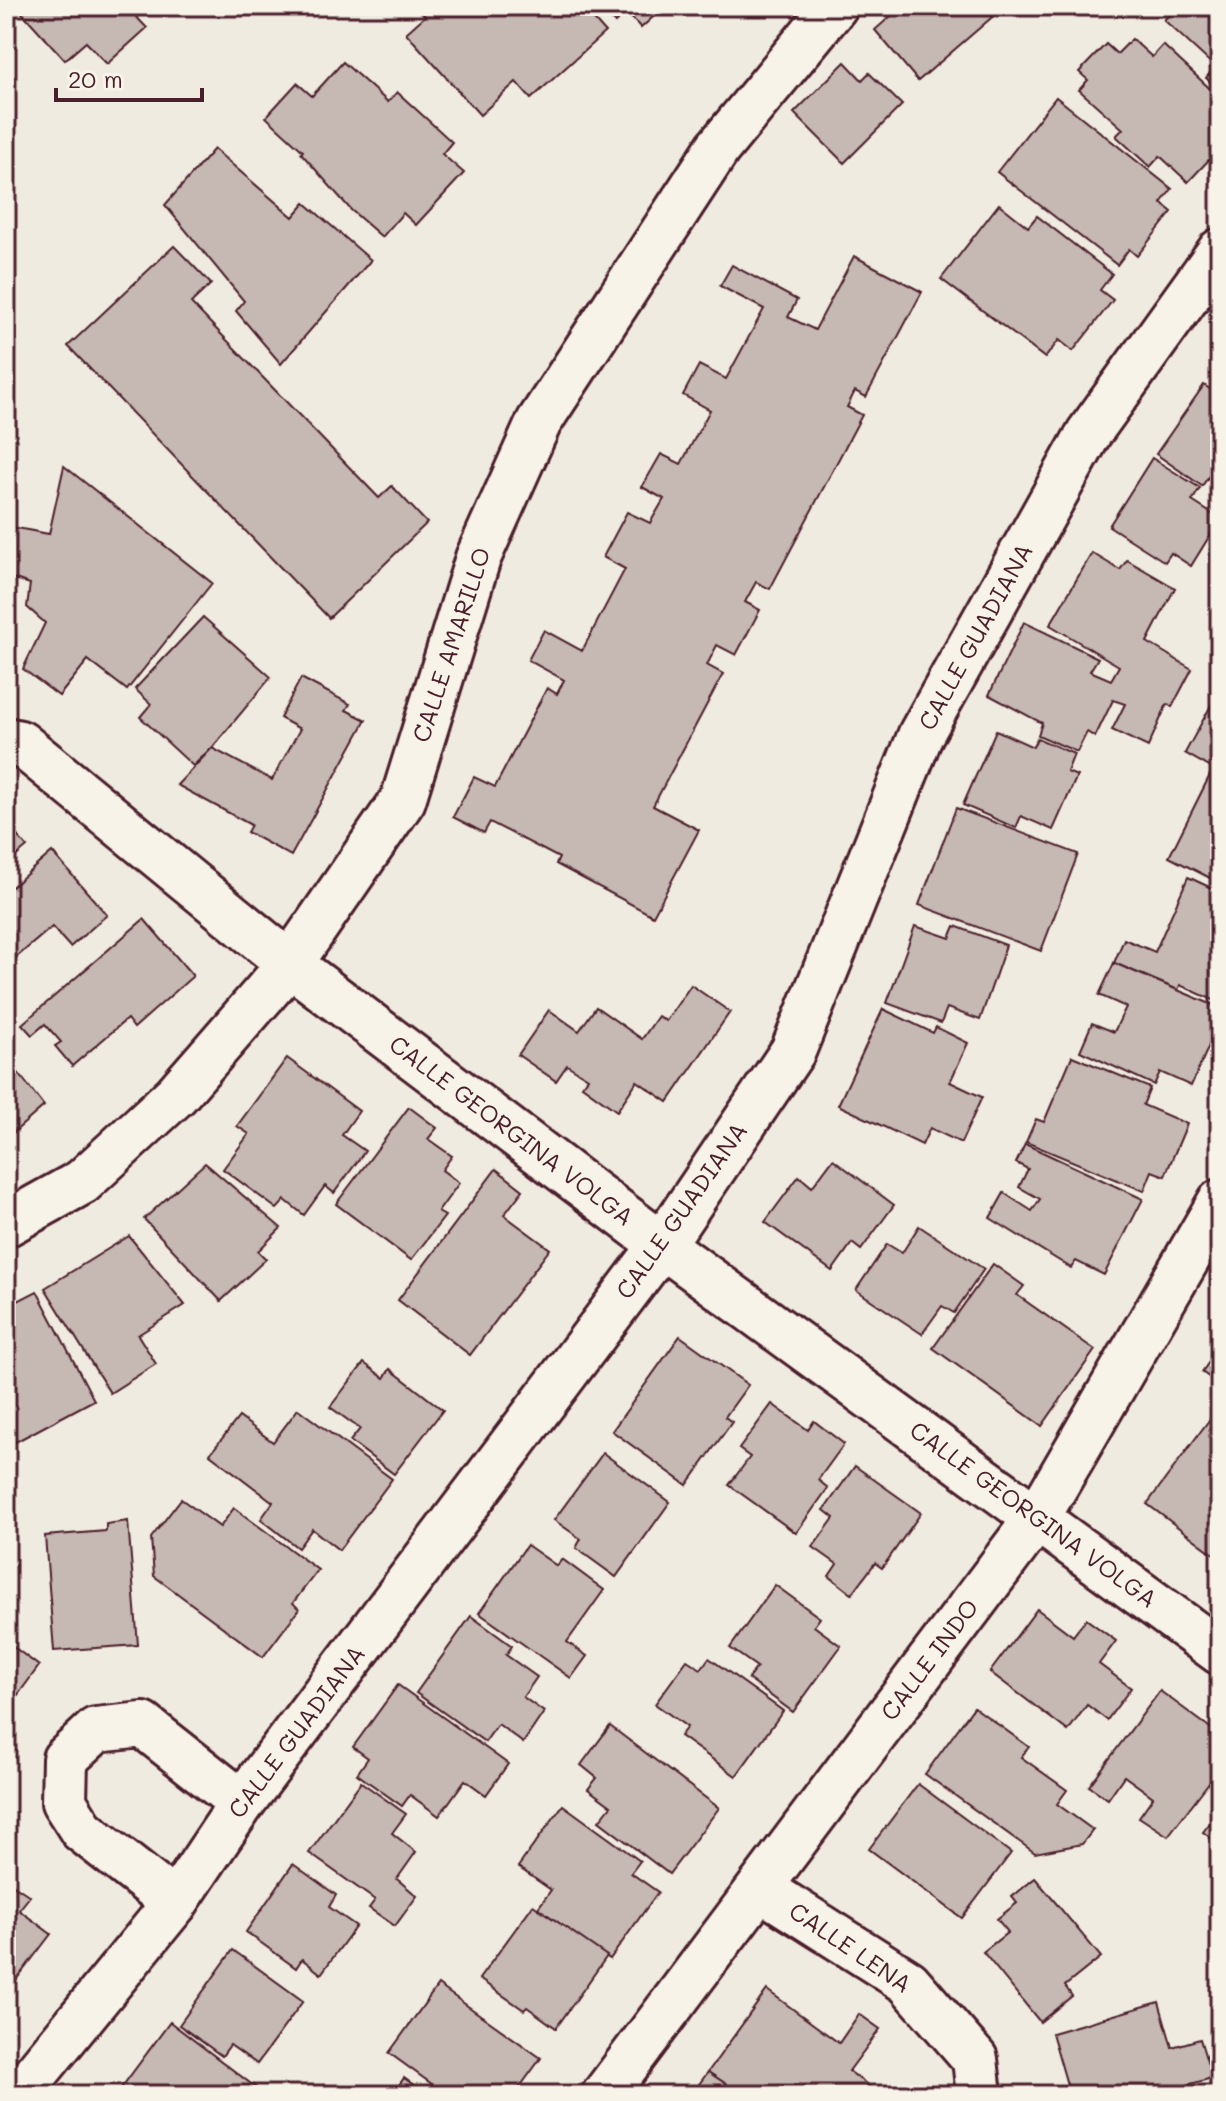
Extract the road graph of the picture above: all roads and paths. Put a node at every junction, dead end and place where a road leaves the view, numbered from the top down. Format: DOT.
graph roads {
  1 [pos="835,6"];
  2 [pos="1220,251"];
  3 [pos="6,740"];
  4 [pos="290,964"];
  5 [pos="1220,1202"];
  6 [pos="6,1224"];
  7 [pos="662,1245"];
  8 [pos="1037,1518"];
  9 [pos="1220,1652"];
  10 [pos="242,1803"];
  11 [pos="760,1888"];
  12 [pos="175,1903"];
  13 [pos="18,2095"];
  14 [pos="604,2095"];
  15 [pos="979,2095"];
  1 -- 4 [label="street, CALLE AMARILLO"];
  2 -- 7 [label="street, CALLE GUADIANA"];
  3 -- 4 [label="street, CALLE GEORGINA VOLGA"];
  4 -- 6 [label="street, CALLE AMARILLO"];
  4 -- 7 [label="street, CALLE GEORGINA VOLGA"];
  5 -- 8 [label="street, CALLE INDO"];
  7 -- 8 [label="street, CALLE GEORGINA VOLGA"];
  7 -- 10 [label="street, CALLE GUADIANA"];
  8 -- 9 [label="street, CALLE GEORGINA VOLGA"];
  8 -- 11 [label="street, CALLE INDO"];
  10 -- 12 [label="street, CALLE GUADIANA"];
  10 -- 12 [label="street"];
  11 -- 14 [label="street, CALLE INDO"];
  11 -- 15 [label="street, CALLE LENA"];
  12 -- 13 [label="street, CALLE GUADIANA"];
}
